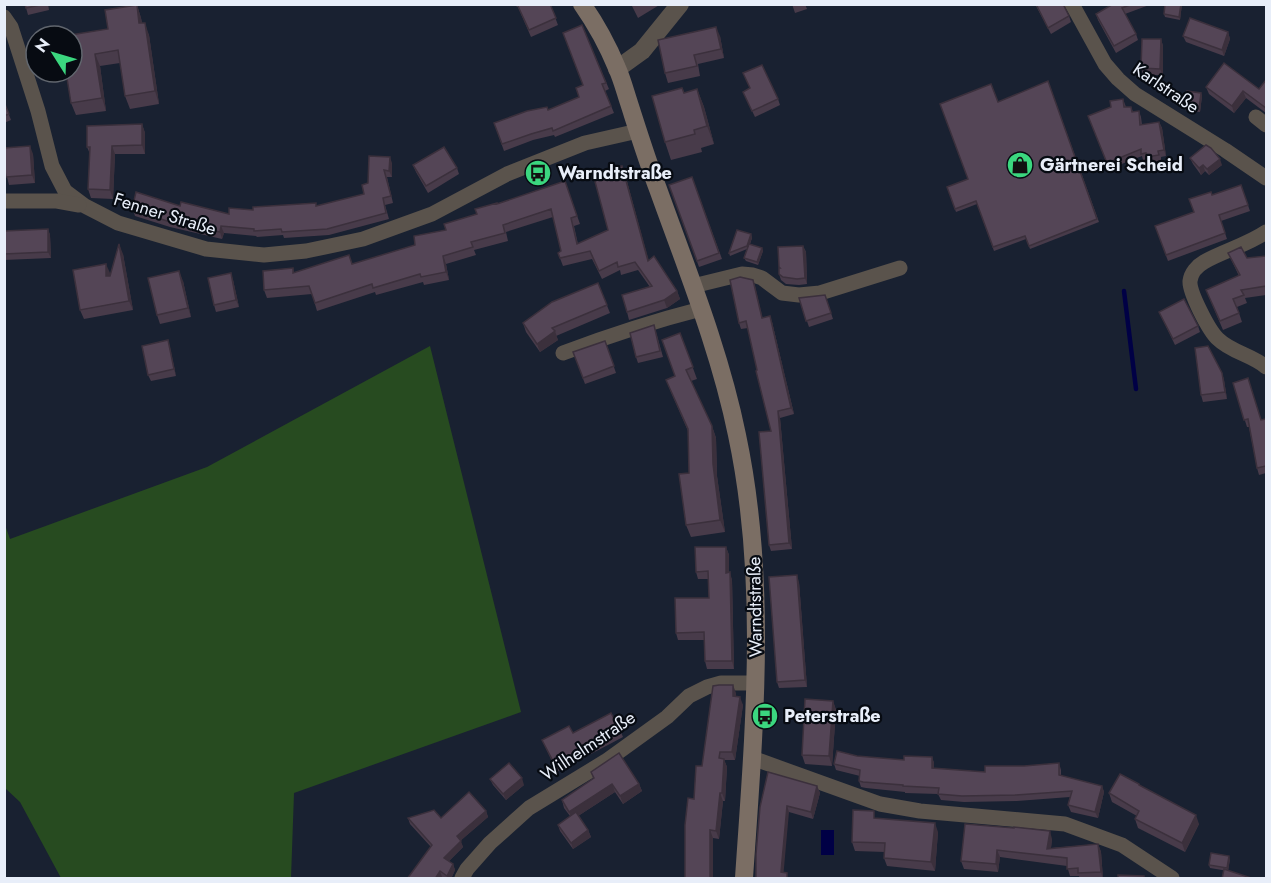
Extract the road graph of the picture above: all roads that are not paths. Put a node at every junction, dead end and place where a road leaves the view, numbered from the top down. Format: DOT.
graph roads {
  1 [pos="582,4"];
  2 [pos="680,4"];
  3 [pos="1072,4"];
  4 [pos="4,17"];
  5 [pos="617,69"];
  6 [pos="638,132"];
  7 [pos="1266,178"];
  8 [pos="4,201"];
  9 [pos="85,206"];
  10 [pos="1266,232"];
  11 [pos="900,268"];
  12 [pos="693,286"];
  13 [pos="701,309"];
  14 [pos="563,353"];
  15 [pos="1266,367"];
  16 [pos="756,683"];
  17 [pos="752,758"];
  18 [pos="462,879"];
  19 [pos="744,879"];
  20 [pos="1172,879"];
  1 -- 5 [label="main road, Warndtstraße"];
  2 -- 5 [label="street"];
  3 -- 7 [label="street, Karlstraße"];
  4 -- 9 [label="street, Fenner Straße"];
  5 -- 6 [label="main road, Warndtstraße"];
  6 -- 9 [label="street, Fenner Straße"];
  6 -- 12 [label="main road, Warndtstraße"];
  8 -- 9 [label="street"];
  10 -- 15 [label="street"];
  11 -- 12 [label="street"];
  12 -- 13 [label="main road, Warndtstraße"];
  13 -- 14 [label="street"];
  13 -- 16 [label="main road, Warndtstraße"];
  16 -- 17 [label="main road, Warndtstraße"];
  16 -- 18 [label="street, Wilhelmstraße"];
  17 -- 19 [label="main road, Warndtstraße"];
  17 -- 20 [label="street"];
}
